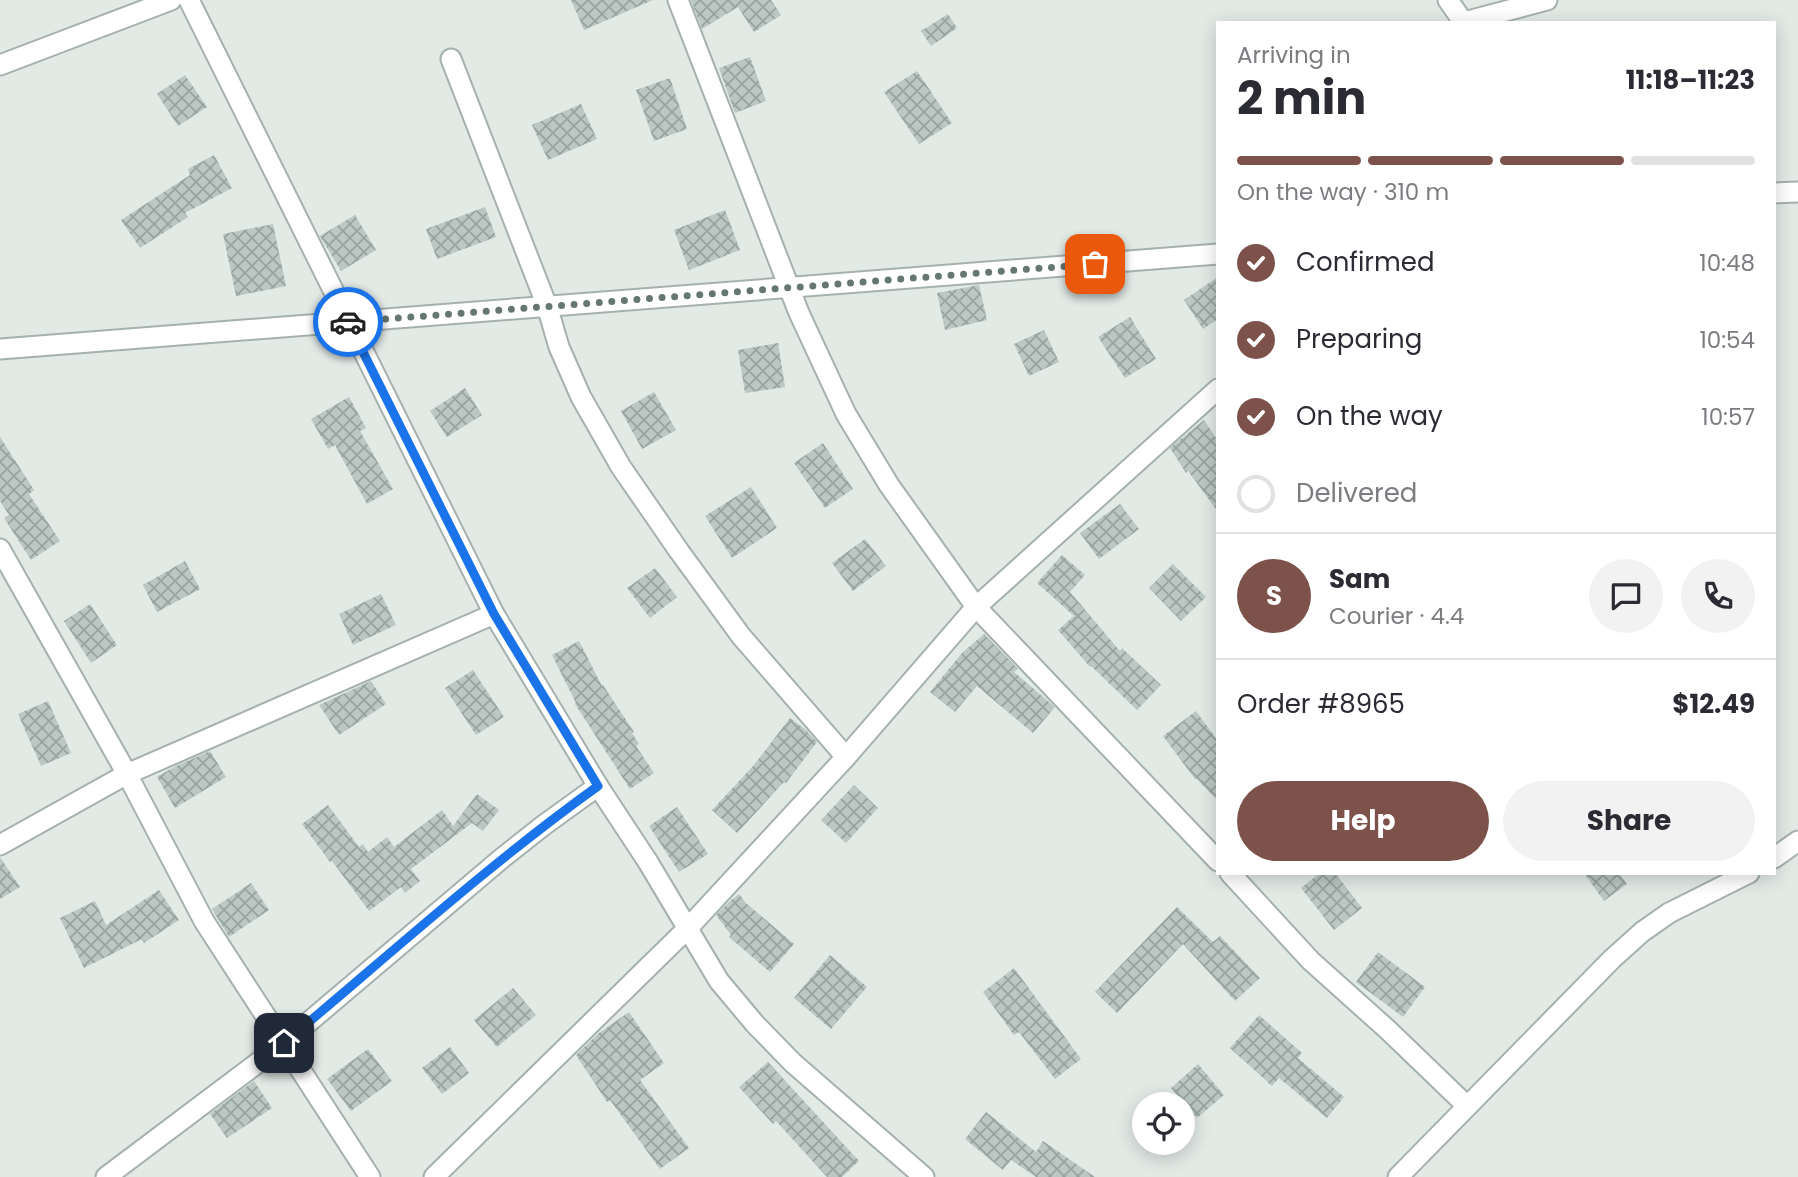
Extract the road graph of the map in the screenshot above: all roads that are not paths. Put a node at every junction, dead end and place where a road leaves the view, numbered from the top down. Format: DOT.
graph roads {
  1 [pos="171,0"];
  2 [pos="189,0"];
  3 [pos="678,0"];
  4 [pos="1448,0"];
  5 [pos="1547,0"];
  6 [pos="1463,21"];
  7 [pos="1468,21"];
  8 [pos="452,59"];
  9 [pos="0,65"];
  10 [pos="1798,192"];
  11 [pos="1776,193"];
  12 [pos="1216,254"];
  13 [pos="789,288"];
  14 [pos="547,306"];
  15 [pos="348,322"];
  16 [pos="0,349"];
  17 [pos="1216,391"];
  18 [pos="0,549"];
  19 [pos="976,607"];
  20 [pos="494,614"];
  21 [pos="846,757"];
  22 [pos="127,774"];
  23 [pos="598,786"];
  24 [pos="1798,841"];
  25 [pos="0,845"];
  26 [pos="1776,857"];
  27 [pos="1216,860"];
  28 [pos="1232,875"];
  29 [pos="1745,875"];
  30 [pos="688,928"];
  31 [pos="284,1043"];
  32 [pos="1467,1106"];
  33 [pos="106,1177"];
  34 [pos="370,1177"];
  35 [pos="434,1177"];
  36 [pos="924,1177"];
  37 [pos="1398,1177"];
  1 -- 9 [label="street"];
  2 -- 15 [label="street"];
  3 -- 13 [label="street"];
  4 -- 6 [label="street"];
  5 -- 7 [label="street"];
  8 -- 14 [label="street"];
  10 -- 11 [label="street"];
  12 -- 13 [label="street"];
  13 -- 14 [label="street"];
  13 -- 19 [label="street"];
  14 -- 15 [label="street"];
  14 -- 21 [label="street"];
  15 -- 16 [label="street"];
  15 -- 20 [label="street"];
  17 -- 19 [label="street"];
  18 -- 22 [label="street"];
  19 -- 21 [label="street"];
  19 -- 27 [label="street"];
  20 -- 22 [label="street"];
  20 -- 23 [label="street"];
  21 -- 30 [label="street"];
  22 -- 25 [label="street"];
  22 -- 31 [label="street"];
  23 -- 30 [label="street"];
  23 -- 31 [label="street"];
  24 -- 26 [label="street"];
  28 -- 32 [label="street"];
  29 -- 32 [label="street"];
  30 -- 35 [label="street"];
  30 -- 36 [label="street"];
  31 -- 33 [label="street"];
  31 -- 34 [label="street"];
  32 -- 37 [label="street"];
}
